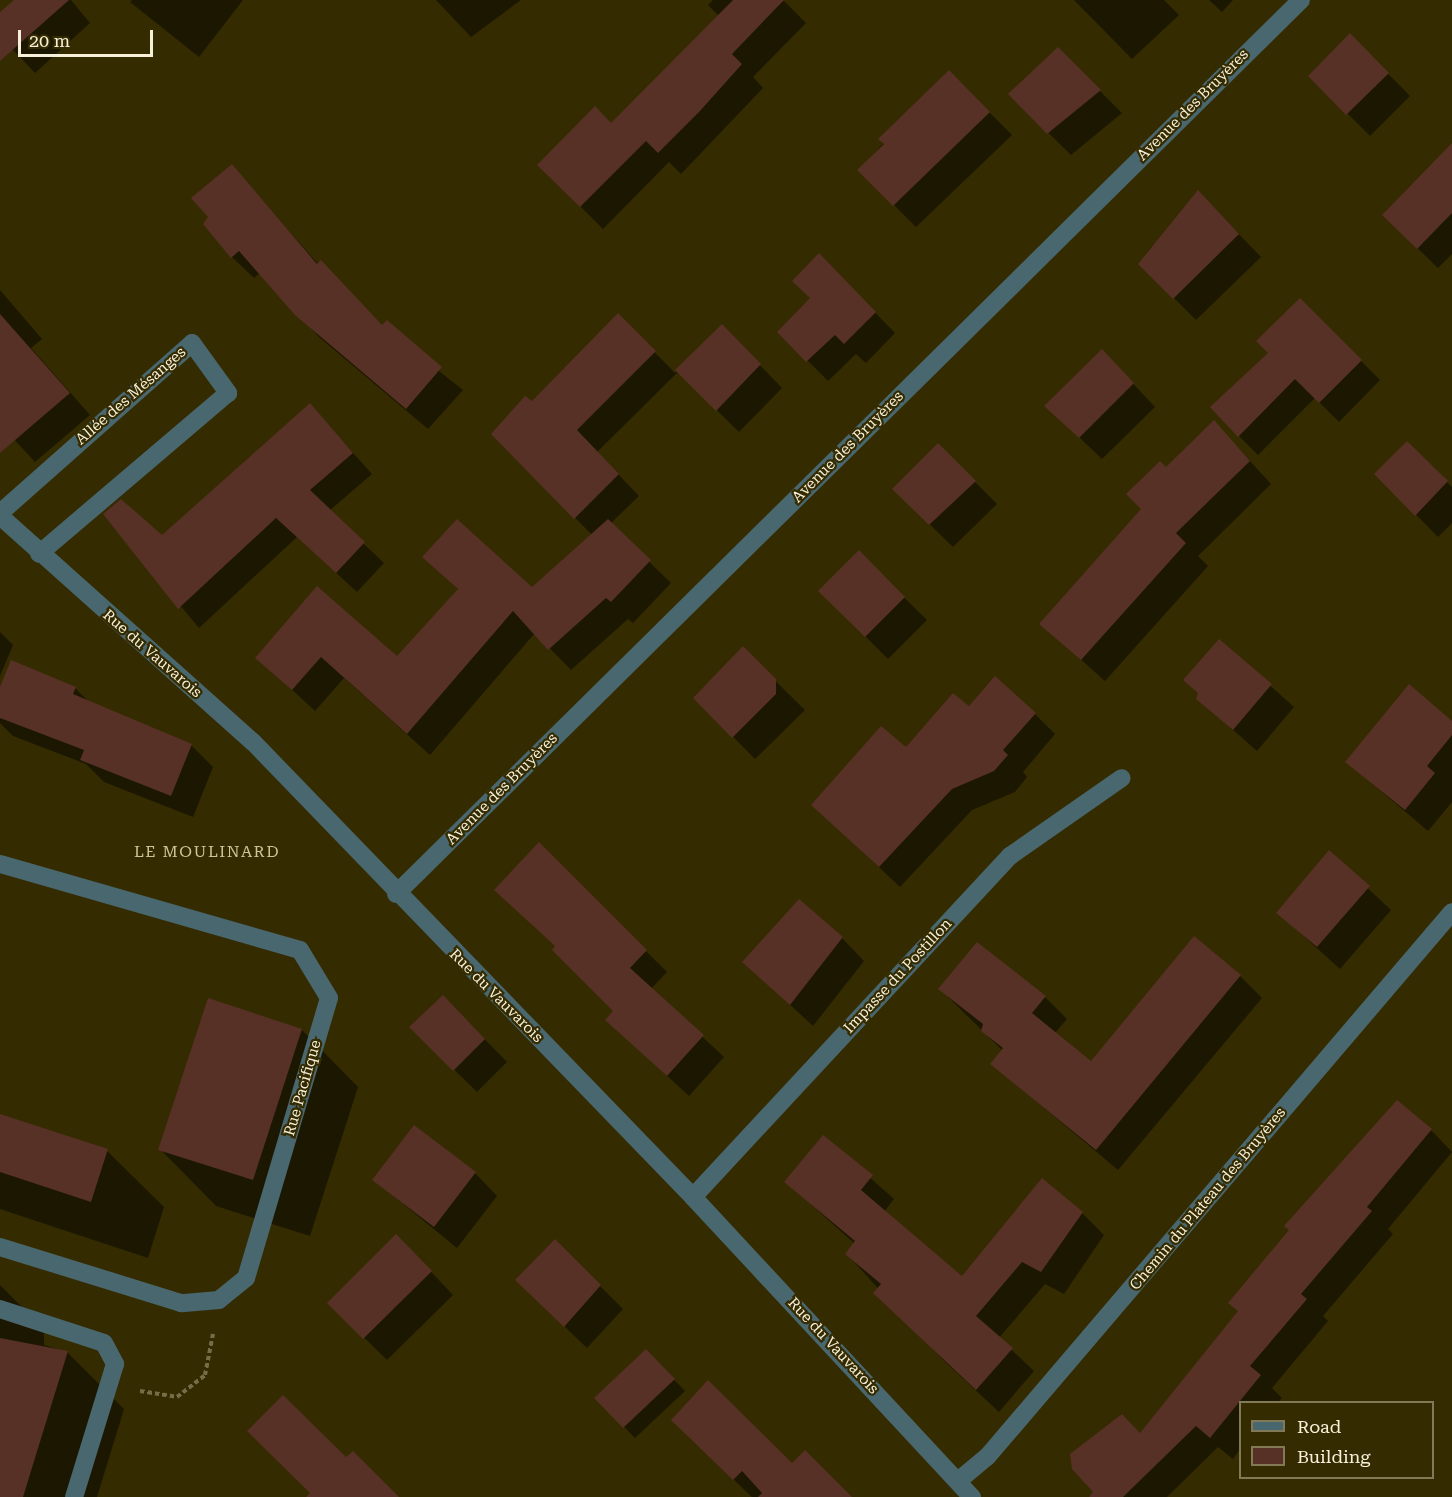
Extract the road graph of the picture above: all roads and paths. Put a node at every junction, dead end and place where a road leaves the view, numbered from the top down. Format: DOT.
graph roads {
  1 [pos="1301,0"];
  2 [pos="0,514"];
  3 [pos="39,554"];
  4 [pos="1122,778"];
  5 [pos="0,864"];
  6 [pos="396,894"];
  7 [pos="1452,912"];
  8 [pos="693,1197"];
  9 [pos="0,1247"];
  10 [pos="219,1300"];
  11 [pos="0,1309"];
  12 [pos="108,1385"];
  13 [pos="958,1481"];
  14 [pos="74,1497"];
  15 [pos="972,1497"];
  1 -- 6 [label="street, Avenue des Bruyères"];
  2 -- 3 [label="street, Rue du Vauvarois"];
  2 -- 3 [label="street, Allée des Mésanges"];
  3 -- 6 [label="street, Rue du Vauvarois"];
  4 -- 8 [label="street, Impasse du Postillon"];
  5 -- 10 [label="street, Rue Pacifique"];
  6 -- 8 [label="street, Rue du Vauvarois"];
  7 -- 13 [label="street, Chemin du Plateau des Bruyères"];
  8 -- 13 [label="street, Rue du Vauvarois"];
  9 -- 10 [label="street"];
  10 -- 12 [label="path"];
  11 -- 12 [label="street"];
  12 -- 14 [label="street"];
  13 -- 15 [label="street, Rue du Vauvarois"];
}
